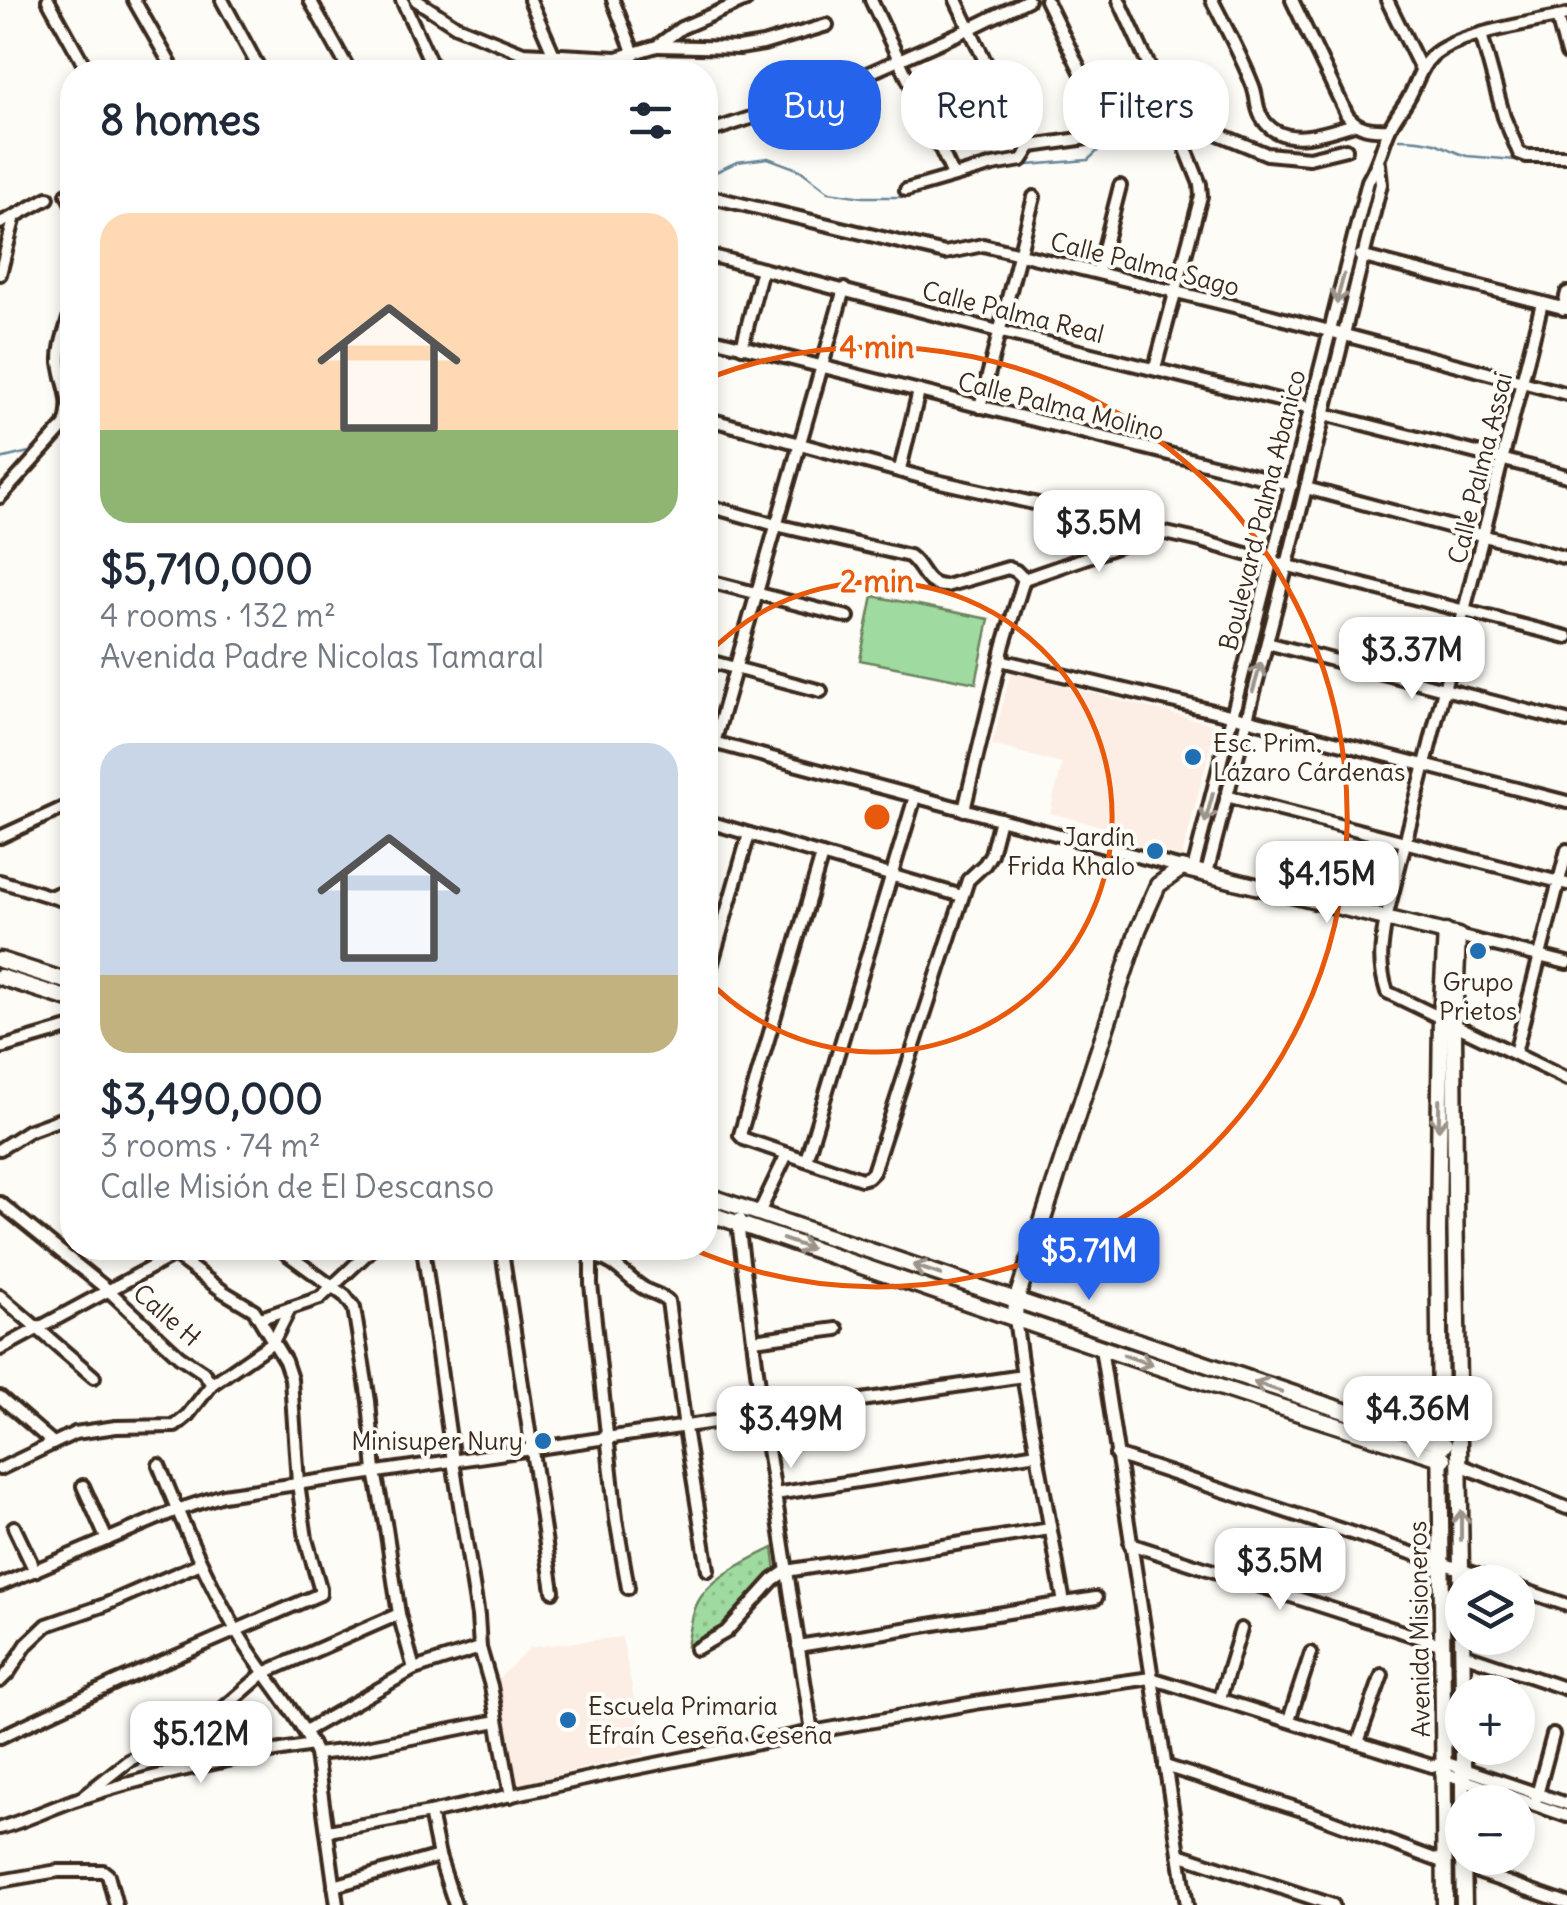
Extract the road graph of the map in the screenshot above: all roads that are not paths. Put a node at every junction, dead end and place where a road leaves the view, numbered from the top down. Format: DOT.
graph roads {
  1 [pos="48,0"];
  2 [pos="134,0"];
  3 [pos="222,0"];
  4 [pos="310,0"];
  5 [pos="402,0"];
  6 [pos="416,0"];
  7 [pos="530,0"];
  8 [pos="613,0"];
  9 [pos="746,0"];
  10 [pos="871,0"];
  11 [pos="956,0"];
  12 [pos="1028,0"];
  13 [pos="1046,0"];
  14 [pos="1118,0"];
  15 [pos="1212,0"];
  16 [pos="1292,0"];
  17 [pos="1387,0"];
  18 [pos="1562,16"];
  19 [pos="827,24"];
  20 [pos="969,29"];
  21 [pos="1481,34"];
  22 [pos="657,46"];
  23 [pos="634,54"];
  24 [pos="1567,54"];
  25 [pos="554,55"];
  26 [pos="81,60"];
  27 [pos="168,60"];
  28 [pos="254,60"];
  29 [pos="343,60"];
  30 [pos="429,60"];
  31 [pos="900,60"];
  32 [pos="984,60"];
  33 [pos="1076,60"];
  34 [pos="1145,60"];
  35 [pos="1421,69"];
  36 [pos="1354,124"];
  37 [pos="718,129"];
  38 [pos="1389,129"];
  39 [pos="1229,138"];
  40 [pos="1028,150"];
  41 [pos="1186,150"];
  42 [pos="1346,150"];
  43 [pos="1567,156"];
  44 [pos="1379,163"];
  45 [pos="954,176"];
  46 [pos="1120,186"];
  47 [pos="906,190"];
  48 [pos="718,197"];
  49 [pos="1034,197"];
  50 [pos="48,198"];
  51 [pos="15,216"];
  52 [pos="0,223"];
  53 [pos="1019,254"];
  54 [pos="1350,254"];
  55 [pos="1362,256"];
  56 [pos="718,257"];
  57 [pos="762,269"];
  58 [pos="1098,272"];
  59 [pos="0,274"];
  60 [pos="844,289"];
  61 [pos="1175,291"];
  62 [pos="1567,293"];
  63 [pos="1542,303"];
  64 [pos="1565,309"];
  65 [pos="1330,330"];
  66 [pos="998,331"];
  67 [pos="1343,335"];
  68 [pos="718,340"];
  69 [pos="742,346"];
  70 [pos="822,366"];
  71 [pos="1156,368"];
  72 [pos="1522,382"];
  73 [pos="919,391"];
  74 [pos="1567,394"];
  75 [pos="980,406"];
  76 [pos="1311,408"];
  77 [pos="1324,414"];
  78 [pos="718,422"];
  79 [pos="60,429"];
  80 [pos="800,444"];
  81 [pos="1502,459"];
  82 [pos="900,469"];
  83 [pos="1567,476"];
  84 [pos="1292,485"];
  85 [pos="1306,488"];
  86 [pos="0,496"];
  87 [pos="718,509"];
  88 [pos="776,525"];
  89 [pos="1160,532"];
  90 [pos="1483,536"];
  91 [pos="1567,558"];
  92 [pos="1273,562"];
  93 [pos="1287,566"];
  94 [pos="1024,580"];
  95 [pos="718,583"];
  96 [pos="757,592"];
  97 [pos="1464,612"];
  98 [pos="848,617"];
  99 [pos="1567,637"];
  100 [pos="1267,643"];
  101 [pos="1000,660"];
  102 [pos="718,663"];
  103 [pos="735,668"];
  104 [pos="1444,690"];
  105 [pos="821,691"];
  106 [pos="718,716"];
  107 [pos="1240,718"];
  108 [pos="1567,720"];
  109 [pos="718,743"];
  110 [pos="1424,765"];
  111 [pos="1226,796"];
  112 [pos="915,797"];
  113 [pos="1567,802"];
  114 [pos="60,810"];
  115 [pos="964,810"];
  116 [pos="1000,819"];
  117 [pos="718,825"];
  118 [pos="749,834"];
  119 [pos="0,837"];
  120 [pos="1405,843"];
  121 [pos="1567,850"];
  122 [pos="822,855"];
  123 [pos="1194,870"];
  124 [pos="891,875"];
  125 [pos="0,880"];
  126 [pos="1563,883"];
  127 [pos="60,892"];
  128 [pos="51,896"];
  129 [pos="962,896"];
  130 [pos="60,899"];
  131 [pos="1386,918"];
  132 [pos="1452,934"];
  133 [pos="718,942"];
  134 [pos="1540,956"];
  135 [pos="0,960"];
  136 [pos="1567,963"];
  137 [pos="0,977"];
  138 [pos="60,978"];
  139 [pos="60,996"];
  140 [pos="1448,1020"];
  141 [pos="60,1030"];
  142 [pos="0,1048"];
  143 [pos="1515,1053"];
  144 [pos="1567,1079"];
  145 [pos="60,1119"];
  146 [pos="0,1149"];
  147 [pos="787,1154"];
  148 [pos="806,1160"];
  149 [pos="718,1199"];
  150 [pos="0,1203"];
  151 [pos="743,1208"];
  152 [pos="759,1213"];
  153 [pos="718,1216"];
  154 [pos="738,1223"];
  155 [pos="60,1251"];
  156 [pos="71,1260"];
  157 [pos="155,1260"];
  158 [pos="181,1260"];
  159 [pos="294,1260"];
  160 [pos="359,1260"];
  161 [pos="425,1260"];
  162 [pos="503,1260"];
  163 [pos="591,1260"];
  164 [pos="605,1260"];
  165 [pos="333,1288"];
  166 [pos="108,1290"];
  167 [pos="0,1296"];
  168 [pos="1016,1301"];
  169 [pos="290,1308"];
  170 [pos="261,1318"];
  171 [pos="1016,1318"];
  172 [pos="38,1327"];
  173 [pos="837,1329"];
  174 [pos="754,1340"];
  175 [pos="273,1342"];
  176 [pos="1101,1348"];
  177 [pos="0,1349"];
  178 [pos="1022,1376"];
  179 [pos="94,1377"];
  180 [pos="212,1384"];
  181 [pos="0,1396"];
  182 [pos="763,1416"];
  183 [pos="685,1428"];
  184 [pos="608,1440"];
  185 [pos="52,1442"];
  186 [pos="532,1450"];
  187 [pos="1440,1451"];
  188 [pos="1036,1453"];
  189 [pos="1116,1455"];
  190 [pos="1460,1457"];
  191 [pos="453,1461"];
  192 [pos="159,1465"];
  193 [pos="0,1469"];
  194 [pos="375,1472"];
  195 [pos="298,1483"];
  196 [pos="83,1486"];
  197 [pos="775,1494"];
  198 [pos="1567,1508"];
  199 [pos="177,1510"];
  200 [pos="14,1527"];
  201 [pos="1050,1529"];
  202 [pos="107,1540"];
  203 [pos="1130,1544"];
  204 [pos="1440,1563"];
  205 [pos="201,1564"];
  206 [pos="1446,1565"];
  207 [pos="1461,1565"];
  208 [pos="35,1570"];
  209 [pos="708,1570"];
  210 [pos="786,1571"];
  211 [pos="0,1586"];
  212 [pos="628,1588"];
  213 [pos="553,1591"];
  214 [pos="1535,1594"];
  215 [pos="1096,1598"];
  216 [pos="1064,1603"];
  217 [pos="1567,1605"];
  218 [pos="398,1614"];
  219 [pos="1241,1629"];
  220 [pos="236,1630"];
  221 [pos="1443,1645"];
  222 [pos="798,1646"];
  223 [pos="480,1648"];
  224 [pos="696,1649"];
  225 [pos="1311,1653"];
  226 [pos="1466,1655"];
  227 [pos="414,1669"];
  228 [pos="264,1672"];
  229 [pos="1382,1675"];
  230 [pos="1151,1678"];
  231 [pos="0,1680"];
  232 [pos="1567,1689"];
  233 [pos="1220,1698"];
  234 [pos="1289,1720"];
  235 [pos="497,1721"];
  236 [pos="305,1731"];
  237 [pos="812,1732"];
  238 [pos="1554,1735"];
  239 [pos="0,1737"];
  240 [pos="1358,1742"];
  241 [pos="314,1749"];
  242 [pos="1463,1765"];
  243 [pos="1165,1766"];
  244 [pos="1440,1768"];
  245 [pos="1463,1775"];
  246 [pos="1463,1785"];
  247 [pos="84,1796"];
  248 [pos="511,1796"];
  249 [pos="1536,1800"];
  250 [pos="1567,1804"];
  251 [pos="430,1814"];
  252 [pos="1567,1816"];
  253 [pos="0,1819"];
  254 [pos="0,1828"];
  255 [pos="328,1831"];
  256 [pos="0,1836"];
  257 [pos="1178,1854"];
  258 [pos="439,1856"];
  259 [pos="1445,1863"];
  260 [pos="1445,1875"];
  261 [pos="1463,1875"];
  262 [pos="1496,1875"];
  263 [pos="0,1882"];
  264 [pos="334,1886"];
  265 [pos="1567,1903"];
  266 [pos="116,1905"];
  267 [pos="337,1905"];
  268 [pos="455,1905"];
  269 [pos="1186,1905"];
  270 [pos="1333,1905"];
  271 [pos="1446,1905"];
  272 [pos="1464,1905"];
  1 -- 26 [label="street"];
  2 -- 27 [label="street"];
  3 -- 28 [label="street"];
  4 -- 29 [label="street"];
  5 -- 30 [label="street"];
  6 -- 25 [label="street"];
  7 -- 25 [label="street"];
  8 -- 23 [label="street"];
  9 -- 22 [label="street"];
  10 -- 31 [label="street"];
  11 -- 20 [label="street"];
  12 -- 20 [label="street"];
  13 -- 33 [label="street"];
  14 -- 34 [label="street"];
  15 -- 36 [label="street"];
  16 -- 36 [label="street"];
  17 -- 35 [label="street"];
  18 -- 21 [label="street"];
  18 -- 24 [label="street"];
  19 -- 22 [label="street"];
  20 -- 31 [label="street"];
  20 -- 32 [label="street"];
  21 -- 35 [label="street"];
  21 -- 43 [label="street"];
  22 -- 23 [label="street"];
  23 -- 25 [label="street"];
  31 -- 37 [label="street"];
  31 -- 45 [label="street"];
  35 -- 38 [label="street, Boulevard Palma Abanico"];
  36 -- 38 [label="street"];
  38 -- 44 [label="street, Boulevard Palma Abanico"];
  39 -- 42 [label="street"];
  40 -- 45 [label="street"];
  41 -- 61 [label="street"];
  44 -- 54 [label="street, Boulevard Palma Abanico"];
  44 -- 55 [label="street, Boulevard Palma Abanico"];
  45 -- 47 [label="street"];
  46 -- 58 [label="street"];
  48 -- 53 [label="street, Calle Palma Sago"];
  49 -- 53 [label="street"];
  50 -- 51 [label="street"];
  51 -- 52 [label="street"];
  51 -- 59 [label="street"];
  53 -- 58 [label="street, Calle Palma Sago"];
  53 -- 66 [label="street"];
  54 -- 55 [label="street"];
  54 -- 65 [label="street, Boulevard Palma Abanico, one-way"];
  55 -- 63 [label="street"];
  55 -- 67 [label="street, Boulevard Palma Abanico"];
  56 -- 57 [label="street, Calle Palma Real"];
  57 -- 60 [label="street, Calle Palma Real"];
  57 -- 69 [label="street"];
  58 -- 61 [label="street, Calle Palma Sago"];
  60 -- 66 [label="street, Calle Palma Real"];
  60 -- 70 [label="street"];
  61 -- 65 [label="street, Calle Palma Sago"];
  61 -- 71 [label="street"];
  62 -- 64 [label="street"];
  63 -- 64 [label="street"];
  63 -- 72 [label="street, Calle Palma Assai"];
  65 -- 67 [label="street, Calle Palma Sago"];
  65 -- 76 [label="street, Boulevard Palma Abanico"];
  66 -- 71 [label="street, Calle Palma Real"];
  66 -- 75 [label="street"];
  67 -- 72 [label="street, Calle Palma Sago"];
  67 -- 77 [label="street, Boulevard Palma Abanico"];
  68 -- 69 [label="street, Calle Palma Molino"];
  69 -- 70 [label="street, Calle Palma Molino"];
  70 -- 73 [label="street, Calle Palma Molino"];
  70 -- 80 [label="street"];
  71 -- 76 [label="street, Calle Palma Real"];
  72 -- 74 [label="street, Calle Palma Sago"];
  72 -- 81 [label="street, Calle Palma Assai"];
  73 -- 75 [label="street, Calle Palma Molino"];
  73 -- 82 [label="street"];
  75 -- 84 [label="street, Calle Palma Molino"];
  76 -- 84 [label="street, Boulevard Palma Abanico"];
  77 -- 81 [label="street"];
  77 -- 85 [label="street, Boulevard Palma Abanico"];
  78 -- 80 [label="street"];
  79 -- 86 [label="street"];
  80 -- 82 [label="street"];
  80 -- 88 [label="street"];
  81 -- 83 [label="street"];
  81 -- 90 [label="street, Calle Palma Assai"];
  82 -- 89 [label="street"];
  84 -- 92 [label="street, Boulevard Palma Abanico"];
  85 -- 90 [label="street"];
  85 -- 93 [label="street, Boulevard Palma Abanico"];
  87 -- 88 [label="street"];
  88 -- 94 [label="street"];
  88 -- 96 [label="street"];
  89 -- 92 [label="street"];
  89 -- 94 [label="street"];
  90 -- 91 [label="street"];
  90 -- 97 [label="street, Calle Palma Assai"];
  92 -- 93 [label="street"];
  92 -- 107 [label="street, Boulevard Palma Abanico"];
  93 -- 97 [label="street"];
  93 -- 100 [label="street, Boulevard Palma Abanico"];
  94 -- 101 [label="street"];
  95 -- 96 [label="street"];
  96 -- 98 [label="street"];
  96 -- 103 [label="street"];
  97 -- 99 [label="street"];
  97 -- 104 [label="street, Calle Palma Assai"];
  100 -- 104 [label="street"];
  107 -- 100 [label="street, Boulevard Palma Abanico, one-way"];
  101 -- 107 [label="street"];
  101 -- 115 [label="street"];
  102 -- 103 [label="street"];
  103 -- 105 [label="street"];
  103 -- 106 [label="street"];
  104 -- 108 [label="street"];
  104 -- 110 [label="street, Calle Palma Assai"];
  107 -- 110 [label="street"];
  107 -- 111 [label="street, Boulevard Palma Abanico"];
  107 -- 123 [label="street, Boulevard Palma Abanico, one-way"];
  109 -- 112 [label="street"];
  110 -- 113 [label="street"];
  110 -- 120 [label="street, Calle Palma Assai"];
  111 -- 120 [label="street"];
  111 -- 123 [label="street, Boulevard Palma Abanico"];
  112 -- 115 [label="street"];
  112 -- 124 [label="street"];
  114 -- 119 [label="street"];
  115 -- 116 [label="street"];
  116 -- 123 [label="street"];
  116 -- 129 [label="street"];
  117 -- 118 [label="street"];
  118 -- 122 [label="street"];
  118 -- 133 [label="street"];
  120 -- 126 [label="street"];
  120 -- 131 [label="street, Calle Palma Assai"];
  121 -- 126 [label="street"];
  122 -- 124 [label="street"];
  122 -- 147 [label="street"];
  123 -- 131 [label="street"];
  123 -- 168 [label="street, Boulevard Palma Abanico"];
  124 -- 129 [label="street"];
  124 -- 148 [label="street"];
  125 -- 128 [label="street"];
  126 -- 134 [label="street"];
  127 -- 128 [label="street"];
  128 -- 130 [label="street"];
  129 -- 148 [label="street"];
  131 -- 132 [label="street"];
  131 -- 140 [label="street, Calle Palma Assai"];
  132 -- 134 [label="street"];
  132 -- 140 [label="street, Avenida Misioneros"];
  134 -- 136 [label="street"];
  134 -- 143 [label="street"];
  135 -- 138 [label="street"];
  137 -- 139 [label="street"];
  140 -- 143 [label="street"];
  140 -- 187 [label="street, Avenida Misioneros, one-way"];
  140 -- 190 [label="street, Avenida Misioneros"];
  141 -- 142 [label="street"];
  143 -- 144 [label="street"];
  145 -- 146 [label="street"];
  147 -- 148 [label="street"];
  147 -- 152 [label="street"];
  149 -- 151 [label="street"];
  150 -- 155 [label="street, Calle H"];
  151 -- 152 [label="street"];
  151 -- 154 [label="street"];
  168 -- 152 [label="street, one-way"];
  153 -- 154 [label="street"];
  154 -- 171 [label="street, one-way"];
  154 -- 174 [label="street"];
  156 -- 166 [label="street, Calle H"];
  157 -- 166 [label="street"];
  158 -- 170 [label="street"];
  159 -- 165 [label="street"];
  160 -- 165 [label="street"];
  161 -- 191 [label="street"];
  162 -- 186 [label="street"];
  163 -- 184 [label="street"];
  164 -- 183 [label="street"];
  165 -- 169 [label="street"];
  165 -- 194 [label="street"];
  166 -- 172 [label="street"];
  166 -- 180 [label="street, Calle H"];
  167 -- 172 [label="street"];
  168 -- 171 [label="street, Boulevard Palma Abanico"];
  187 -- 168 [label="street, one-way"];
  169 -- 170 [label="street"];
  169 -- 175 [label="street"];
  170 -- 175 [label="street"];
  171 -- 176 [label="street"];
  171 -- 178 [label="street"];
  172 -- 177 [label="street"];
  172 -- 179 [label="street"];
  173 -- 174 [label="street"];
  174 -- 182 [label="street"];
  175 -- 180 [label="street"];
  175 -- 195 [label="street"];
  176 -- 187 [label="street, one-way"];
  176 -- 189 [label="street"];
  178 -- 182 [label="street"];
  178 -- 188 [label="street"];
  180 -- 185 [label="street"];
  181 -- 185 [label="street"];
  182 -- 183 [label="street"];
  182 -- 197 [label="street"];
  183 -- 184 [label="street"];
  183 -- 209 [label="street"];
  184 -- 186 [label="street"];
  184 -- 212 [label="street"];
  185 -- 193 [label="street"];
  186 -- 191 [label="street"];
  186 -- 213 [label="street"];
  187 -- 190 [label="street"];
  187 -- 204 [label="street, Avenida Misioneros"];
  188 -- 197 [label="street"];
  188 -- 201 [label="street"];
  189 -- 203 [label="street"];
  189 -- 204 [label="street"];
  190 -- 198 [label="street"];
  207 -- 190 [label="street, Avenida Misioneros, one-way"];
  191 -- 194 [label="street"];
  191 -- 223 [label="street"];
  192 -- 199 [label="street"];
  194 -- 195 [label="street"];
  194 -- 218 [label="street"];
  195 -- 199 [label="street"];
  195 -- 220 [label="street"];
  196 -- 202 [label="street"];
  197 -- 210 [label="street"];
  199 -- 202 [label="street"];
  199 -- 205 [label="street"];
  200 -- 208 [label="street"];
  201 -- 210 [label="street"];
  201 -- 216 [label="street"];
  202 -- 208 [label="street"];
  203 -- 221 [label="street"];
  203 -- 230 [label="street"];
  204 -- 206 [label="street"];
  204 -- 221 [label="street, Avenida Misioneros"];
  205 -- 220 [label="street"];
  205 -- 231 [label="street"];
  208 -- 211 [label="street"];
  210 -- 222 [label="street"];
  210 -- 224 [label="street"];
  214 -- 217 [label="street"];
  215 -- 216 [label="street"];
  216 -- 222 [label="street"];
  218 -- 227 [label="street"];
  218 -- 228 [label="street"];
  219 -- 233 [label="street"];
  220 -- 228 [label="street"];
  220 -- 239 [label="street"];
  221 -- 244 [label="street, Avenida Misioneros"];
  222 -- 237 [label="street"];
  223 -- 227 [label="street"];
  223 -- 235 [label="street"];
  225 -- 234 [label="street"];
  226 -- 232 [label="street"];
  227 -- 236 [label="street"];
  228 -- 236 [label="street"];
  228 -- 247 [label="street"];
  229 -- 240 [label="street"];
  230 -- 233 [label="street"];
  230 -- 237 [label="street"];
  230 -- 243 [label="street"];
  233 -- 234 [label="street"];
  234 -- 240 [label="street"];
  235 -- 241 [label="street"];
  235 -- 248 [label="street"];
  236 -- 241 [label="street"];
  237 -- 248 [label="street"];
  238 -- 249 [label="street"];
  240 -- 244 [label="street"];
  241 -- 247 [label="street"];
  241 -- 255 [label="street"];
  242 -- 245 [label="street, Avenida Misioneros"];
  243 -- 257 [label="street"];
  243 -- 259 [label="street"];
  244 -- 245 [label="street"];
  244 -- 259 [label="street, Avenida Misioneros"];
  245 -- 246 [label="street, Avenida Misioneros"];
  245 -- 249 [label="street"];
  247 -- 254 [label="street"];
  248 -- 251 [label="street"];
  249 -- 250 [label="street"];
  249 -- 252 [label="street"];
  251 -- 255 [label="street"];
  251 -- 258 [label="street"];
  253 -- 254 [label="street"];
  254 -- 256 [label="street"];
  255 -- 264 [label="street"];
  257 -- 269 [label="street"];
  257 -- 270 [label="street"];
  258 -- 264 [label="street"];
  258 -- 268 [label="street"];
  260 -- 271 [label="street, Avenida Misioneros"];
  261 -- 272 [label="street"];
  262 -- 265 [label="street"];
  263 -- 266 [label="street"];
  264 -- 267 [label="street"];
}
